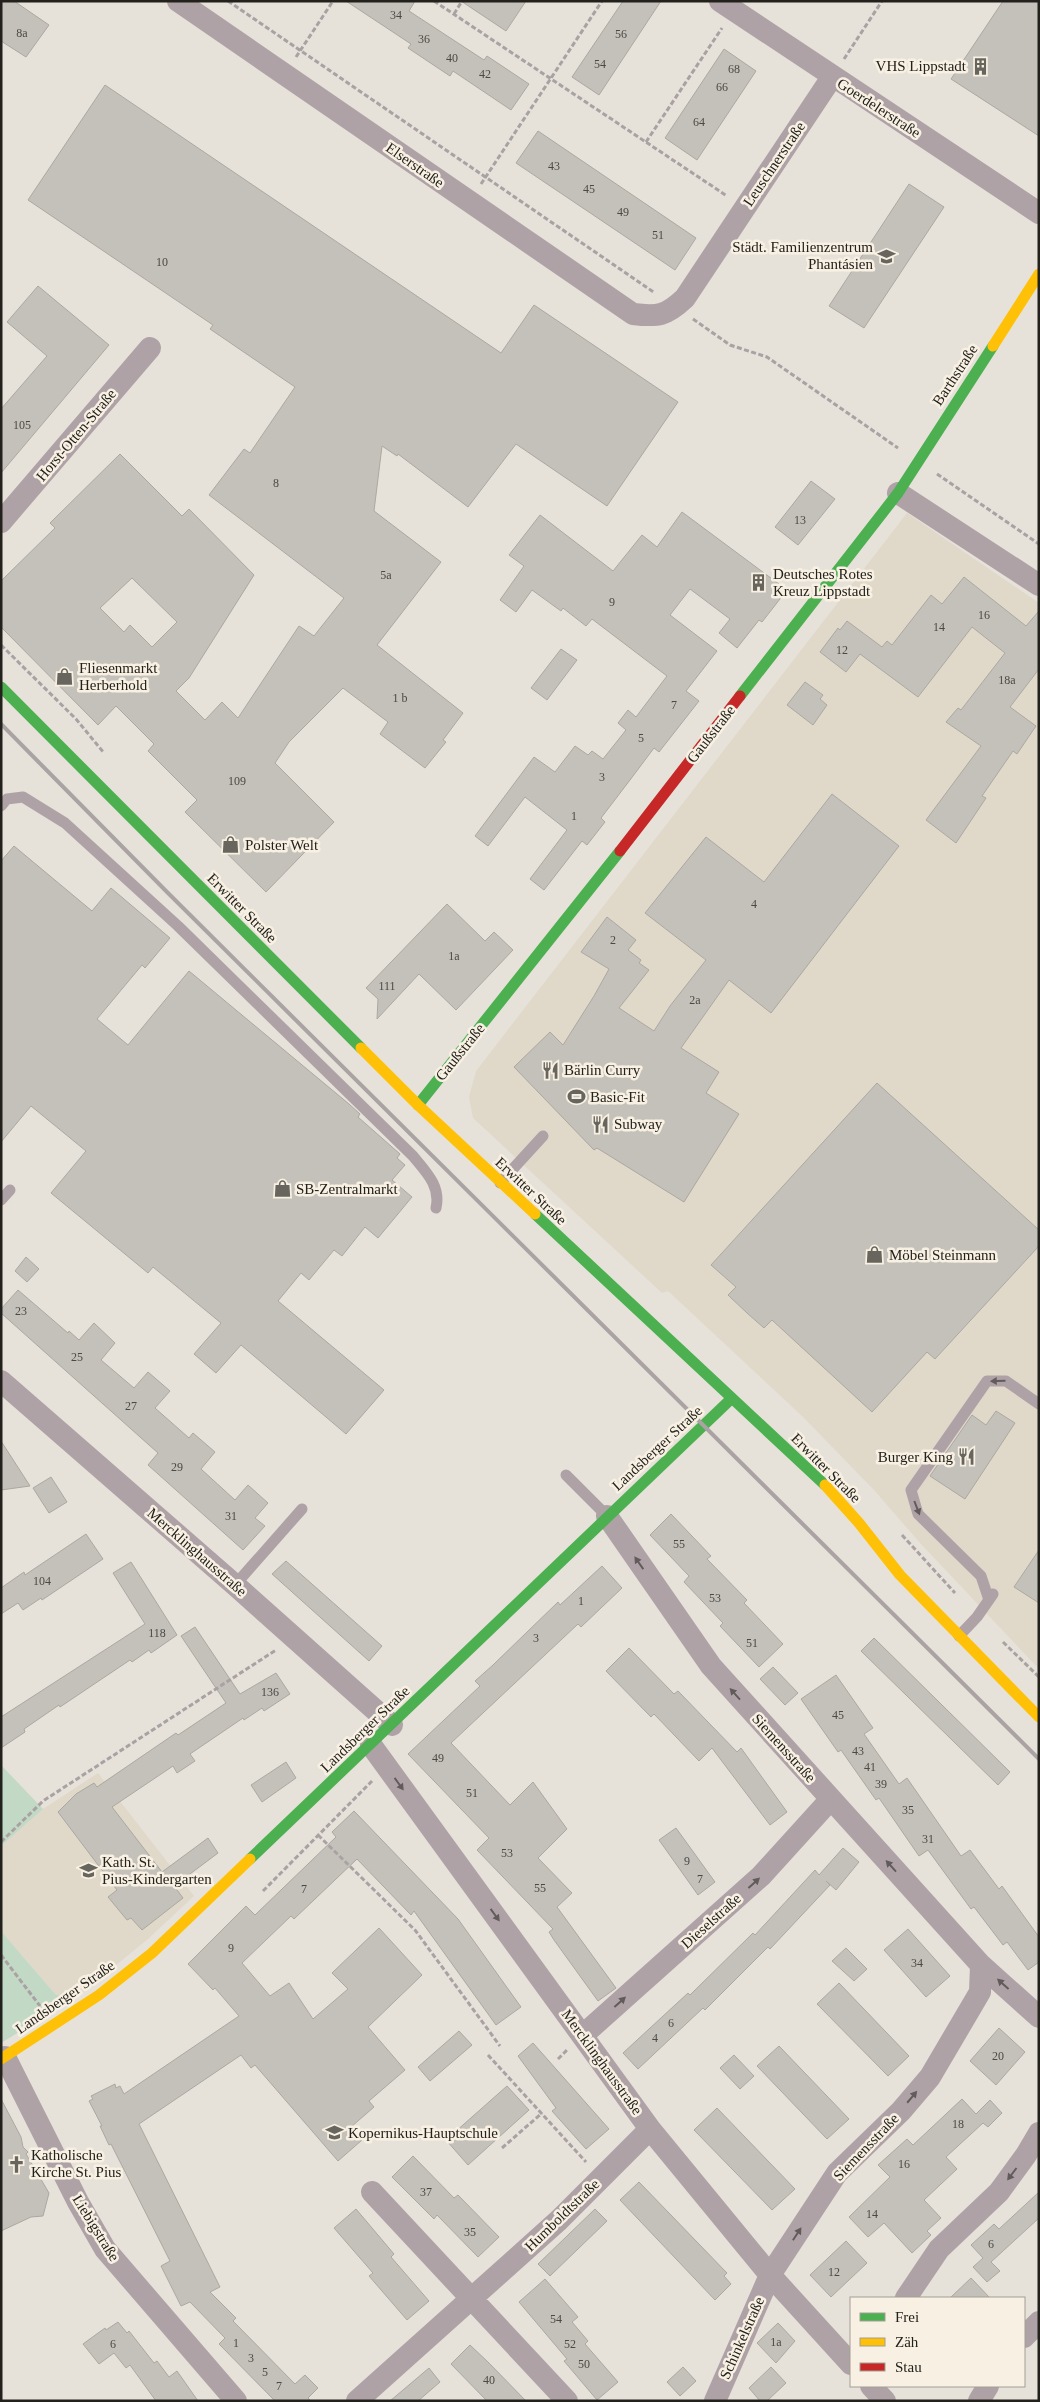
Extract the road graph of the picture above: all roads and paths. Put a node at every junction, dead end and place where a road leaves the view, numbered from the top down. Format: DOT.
graph roads {
  1 [pos="178,1"];
  2 [pos="228,1"];
  3 [pos="333,1"];
  4 [pos="434,1"];
  5 [pos="462,1"];
  6 [pos="602,1"];
  7 [pos="882,1"];
  8 [pos="727,6"];
  9 [pos="454,14"];
  10 [pos="300,50"];
  11 [pos="284,74"];
  12 [pos="832,77"];
  13 [pos="551,78"];
  14 [pos="646,142"];
  15 [pos="485,177"];
  16 [pos="469,202"];
  17 [pos="745,208"];
  18 [pos="1039,213"];
  19 [pos="1039,274"];
  20 [pos="666,312"];
  21 [pos="150,348"];
  22 [pos="918,461"];
  23 [pos="898,493"];
  24 [pos="1,522"];
  25 [pos="1039,544"];
  26 [pos="1039,586"];
  27 [pos="1,687"];
  28 [pos="1,806"];
  29 [pos="418,1105"];
  30 [pos="543,1136"];
  31 [pos="500,1183"];
  32 [pos="10,1190"];
  33 [pos="1,1200"];
  34 [pos="436,1208"];
  35 [pos="1,1381"];
  36 [pos="731,1398"];
  37 [pos="1039,1404"];
  38 [pos="566,1475"];
  39 [pos="302,1509"];
  40 [pos="607,1516"];
  41 [pos="235,1584"];
  42 [pos="959,1636"];
  43 [pos="296,1638"];
  44 [pos="1037,1711"];
  45 [pos="392,1724"];
  46 [pos="370,1745"];
  47 [pos="386,1766"];
  48 [pos="830,1800"];
  49 [pos="318,1835"];
  50 [pos="1,1842"];
  51 [pos="263,1891"];
  52 [pos="1,1955"];
  53 [pos="981,1965"];
  54 [pos="1039,2017"];
  55 [pos="54,2024"];
  56 [pos="583,2035"];
  57 [pos="500,2046"];
  58 [pos="488,2055"];
  59 [pos="3,2058"];
  60 [pos="542,2113"];
  61 [pos="650,2129"];
  62 [pos="1039,2133"];
  63 [pos="502,2148"];
  64 [pos="601,2178"];
  65 [pos="372,2192"];
  66 [pos="770,2275"];
  67 [pos="907,2297"];
  68 [pos="472,2300"];
  69 [pos="1039,2322"];
  70 [pos="1025,2336"];
  71 [pos="850,2363"];
  72 [pos="872,2387"];
  73 [pos="987,2387"];
  74 [pos="236,2401"];
  75 [pos="357,2401"];
  76 [pos="567,2401"];
  77 [pos="715,2401"];
  78 [pos="885,2401"];
  79 [pos="979,2401"];
  1 -- 11 [label="street, Elserstraße"];
  2 -- 10 [label="path"];
  3 -- 10 [label="path"];
  4 -- 9 [label="path"];
  5 -- 9 [label="path"];
  6 -- 13 [label="path"];
  7 -- 12 [label="path"];
  8 -- 12 [label="street, Goerdelerstraße"];
  8 -- 14 [label="path"];
  9 -- 13 [label="path"];
  10 -- 11 [label="path"];
  10 -- 15 [label="path"];
  11 -- 16 [label="street, Elserstraße"];
  12 -- 17 [label="street, Leuschnerstraße"];
  12 -- 18 [label="street, Goerdelerstraße"];
  13 -- 14 [label="path"];
  13 -- 15 [label="path"];
  14 -- 17 [label="path"];
  15 -- 16 [label="path"];
  15 -- 20 [label="path"];
  16 -- 20 [label="street, Elserstraße"];
  17 -- 20 [label="street, Leuschnerstraße"];
  19 -- 22 [label="street, Barthstraße"];
  20 -- 22 [label="path"];
  21 -- 24 [label="street, Horst-Otten-Straße"];
  22 -- 23 [label="street, Barthstraße"];
  22 -- 25 [label="path"];
  23 -- 26 [label="street"];
  23 -- 29 [label="street, Gaußstraße"];
  27 -- 29 [label="street, Erwitter Straße"];
  28 -- 34 [label="lane"];
  29 -- 31 [label="street, Erwitter Straße"];
  30 -- 31 [label="lane"];
  31 -- 36 [label="street, Erwitter Straße"];
  32 -- 33 [label="lane"];
  35 -- 41 [label="street, Mercklinghausstraße"];
  36 -- 40 [label="street, Landsberger Straße"];
  36 -- 42 [label="street, Erwitter Straße"];
  37 -- 42 [label="lane, one-way"];
  38 -- 40 [label="lane"];
  39 -- 41 [label="lane"];
  40 -- 45 [label="street, Landsberger Straße"];
  48 -- 40 [label="street, Siemensstraße, one-way"];
  41 -- 43 [label="street, Mercklinghausstraße"];
  42 -- 44 [label="street, Erwitter Straße"];
  43 -- 45 [label="street, Mercklinghausstraße"];
  43 -- 50 [label="path"];
  45 -- 46 [label="street, Landsberger Straße"];
  46 -- 47 [label="street, Mercklinghausstraße"];
  46 -- 55 [label="street, Landsberger Straße"];
  47 -- 49 [label="path"];
  47 -- 56 [label="street, Mercklinghausstraße, one-way"];
  53 -- 48 [label="street, Siemensstraße, one-way"];
  56 -- 48 [label="street, Dieselstraße, one-way"];
  49 -- 51 [label="path"];
  49 -- 57 [label="path"];
  52 -- 55 [label="path"];
  54 -- 53 [label="street, Siemensstraße, one-way"];
  66 -- 53 [label="street, Siemensstraße, one-way"];
  55 -- 59 [label="street, Landsberger Straße"];
  56 -- 61 [label="street, Mercklinghausstraße"];
  58 -- 60 [label="path"];
  59 -- 74 [label="street, Liebigstraße"];
  60 -- 63 [label="path"];
  60 -- 64 [label="path"];
  61 -- 64 [label="street, Humboldtstraße"];
  61 -- 66 [label="street, Mercklinghausstraße"];
  62 -- 67 [label="street, one-way"];
  64 -- 68 [label="street, Humboldtstraße"];
  65 -- 68 [label="street"];
  66 -- 71 [label="street, Mercklinghausstraße"];
  66 -- 77 [label="street, Schinkelstraße"];
  68 -- 75 [label="street, Humboldtstraße"];
  68 -- 76 [label="street"];
  69 -- 70 [label="street"];
  72 -- 78 [label="street"];
  73 -- 79 [label="street"];
}
